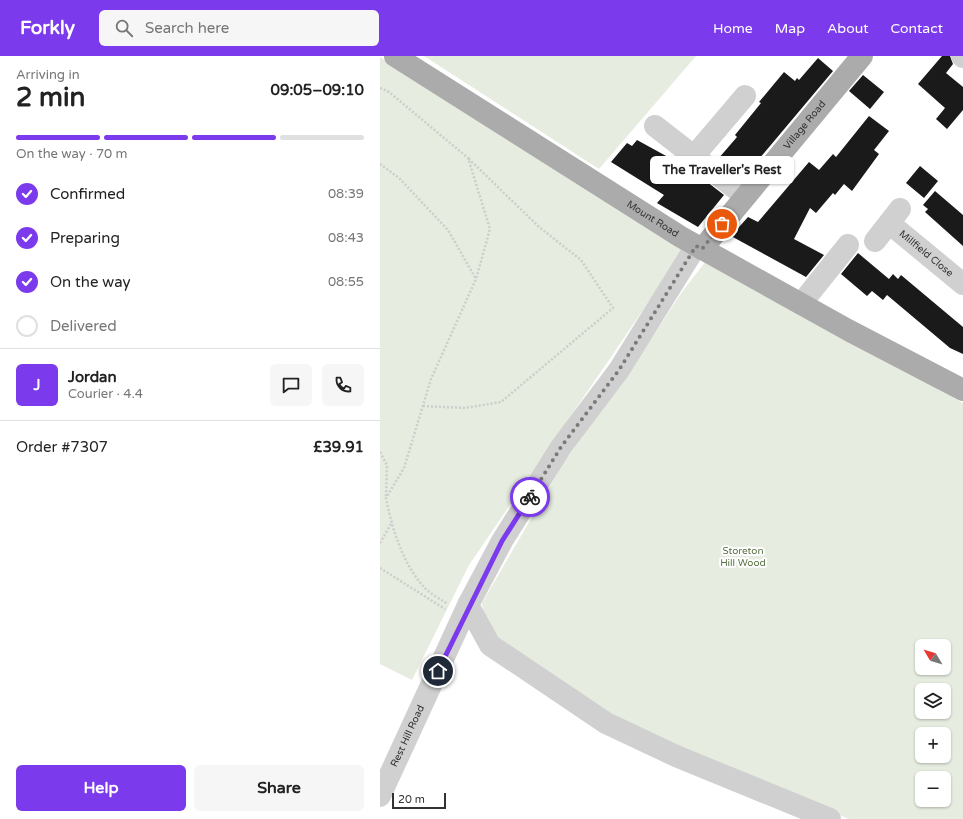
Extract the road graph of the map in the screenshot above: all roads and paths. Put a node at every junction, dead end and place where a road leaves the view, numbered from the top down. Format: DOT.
graph roads {
  1 [pos="395,56"];
  2 [pos="862,56"];
  3 [pos="380,88"];
  4 [pos="745,96"];
  5 [pos="655,126"];
  6 [pos="694,156"];
  7 [pos="468,158"];
  8 [pos="380,164"];
  9 [pos="745,196"];
  10 [pos="875,241"];
  11 [pos="704,243"];
  12 [pos="848,245"];
  13 [pos="476,279"];
  14 [pos="963,284"];
  15 [pos="801,304"];
  16 [pos="963,390"];
  17 [pos="423,406"];
  18 [pos="380,452"];
  19 [pos="386,498"];
  20 [pos="391,524"];
  21 [pos="380,543"];
  22 [pos="380,568"];
  23 [pos="468,605"];
  24 [pos="380,796"];
  25 [pos="830,819"];
  1 -- 11 [label="main road, Mount Road"];
  2 -- 9 [label="main road, Village Road"];
  3 -- 7 [label="path"];
  4 -- 6 [label="street"];
  5 -- 6 [label="street"];
  6 -- 9 [label="street"];
  7 -- 13 [label="path"];
  7 -- 17 [label="path"];
  8 -- 13 [label="path"];
  9 -- 11 [label="main road, Village Road"];
  10 -- 14 [label="street, Millfield Close"];
  11 -- 15 [label="main road, Mount Road"];
  11 -- 23 [label="street, Rest Hill Road"];
  12 -- 15 [label="street"];
  13 -- 17 [label="path"];
  15 -- 16 [label="main road, Mount Road"];
  17 -- 19 [label="path"];
  18 -- 19 [label="path"];
  19 -- 20 [label="path"];
  20 -- 21 [label="path"];
  20 -- 23 [label="path"];
  22 -- 23 [label="path"];
  23 -- 24 [label="street, Rest Hill Road"];
  23 -- 25 [label="street"];
}
